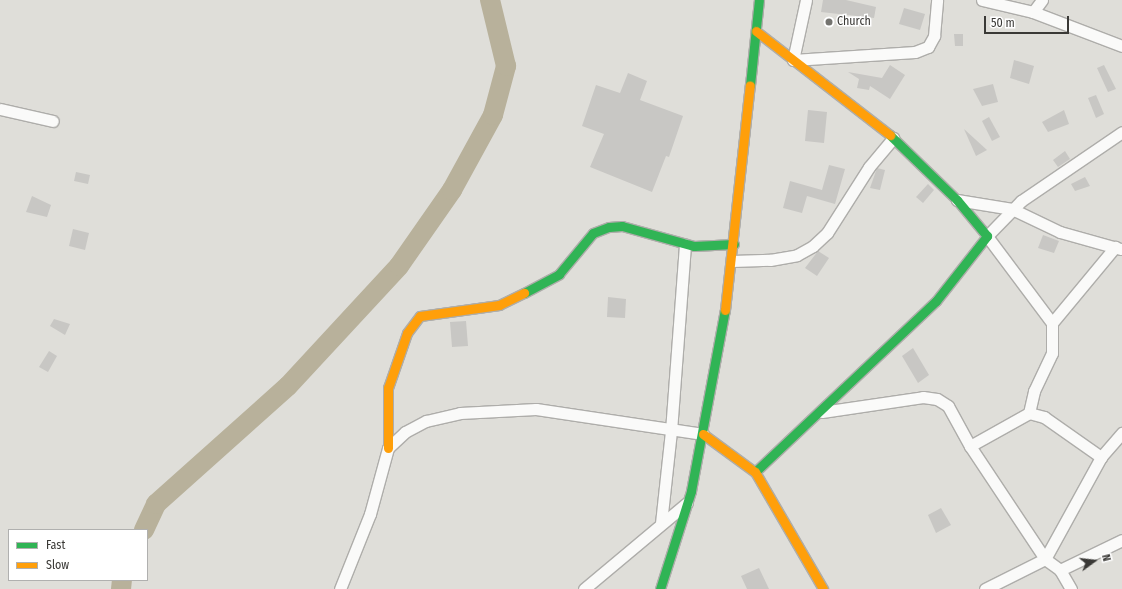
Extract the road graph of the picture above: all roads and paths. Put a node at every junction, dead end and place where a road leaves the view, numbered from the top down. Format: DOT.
graph roads {
  1 [pos="759,0"];
  2 [pos="806,0"];
  3 [pos="937,0"];
  4 [pos="982,0"];
  5 [pos="1042,0"];
  6 [pos="1033,12"];
  7 [pos="756,31"];
  8 [pos="1122,46"];
  9 [pos="793,60"];
  10 [pos="0,109"];
  11 [pos="53,121"];
  12 [pos="1122,132"];
  13 [pos="893,138"];
  14 [pos="957,200"];
  15 [pos="1012,209"];
  16 [pos="986,236"];
  17 [pos="734,244"];
  18 [pos="685,245"];
  19 [pos="1119,248"];
  20 [pos="732,261"];
  21 [pos="1052,323"];
  22 [pos="822,412"];
  23 [pos="1029,413"];
  24 [pos="672,431"];
  25 [pos="1122,433"];
  26 [pos="703,434"];
  27 [pos="970,446"];
  28 [pos="388,448"];
  29 [pos="1101,457"];
  30 [pos="755,472"];
  31 [pos="687,503"];
  32 [pos="661,523"];
  33 [pos="1122,540"];
  34 [pos="1045,560"];
  35 [pos="1060,570"];
  36 [pos="340,589"];
  37 [pos="584,589"];
  38 [pos="660,589"];
  39 [pos="823,589"];
  40 [pos="985,589"];
  41 [pos="1071,589"];
  1 -- 7 [label="street"];
  2 -- 9 [label="street"];
  3 -- 9 [label="street"];
  4 -- 6 [label="street"];
  5 -- 6 [label="street"];
  6 -- 8 [label="street"];
  7 -- 9 [label="street"];
  7 -- 17 [label="street"];
  9 -- 13 [label="street"];
  10 -- 11 [label="street"];
  12 -- 15 [label="street"];
  13 -- 14 [label="street"];
  13 -- 20 [label="street"];
  14 -- 15 [label="street"];
  14 -- 16 [label="street"];
  15 -- 16 [label="street"];
  15 -- 19 [label="street"];
  16 -- 21 [label="street"];
  16 -- 22 [label="street"];
  17 -- 18 [label="street"];
  17 -- 20 [label="street"];
  18 -- 24 [label="street"];
  18 -- 28 [label="street"];
  19 -- 21 [label="street"];
  20 -- 26 [label="street"];
  21 -- 23 [label="street"];
  22 -- 27 [label="street"];
  22 -- 30 [label="street"];
  23 -- 27 [label="street"];
  23 -- 29 [label="street"];
  24 -- 26 [label="street"];
  24 -- 28 [label="street"];
  24 -- 32 [label="street"];
  25 -- 29 [label="street"];
  26 -- 30 [label="street"];
  26 -- 31 [label="street"];
  27 -- 34 [label="street"];
  28 -- 36 [label="street"];
  29 -- 34 [label="street"];
  30 -- 39 [label="street"];
  31 -- 32 [label="street"];
  31 -- 38 [label="street"];
  32 -- 37 [label="street"];
  33 -- 35 [label="street"];
  34 -- 35 [label="street"];
  34 -- 40 [label="street"];
  35 -- 41 [label="street"];
}
